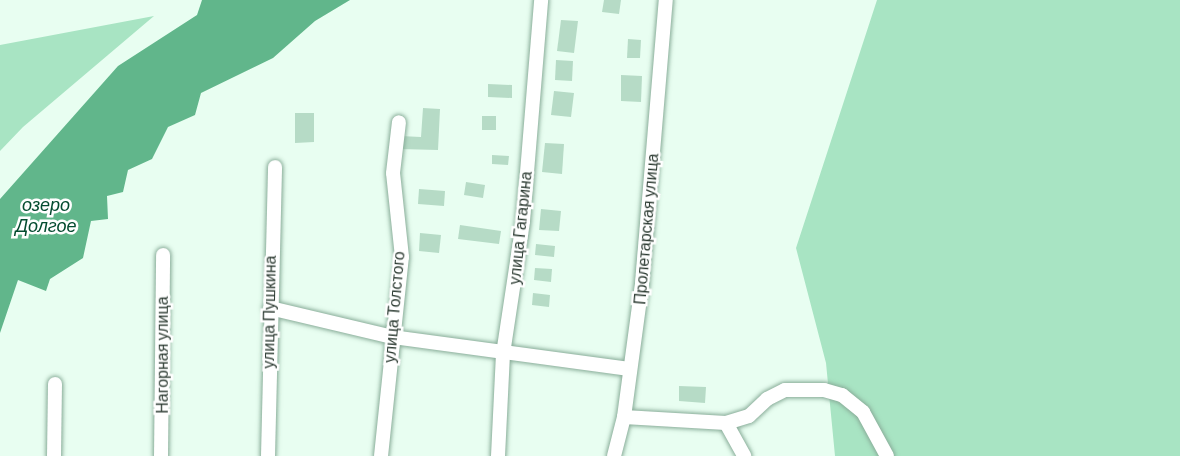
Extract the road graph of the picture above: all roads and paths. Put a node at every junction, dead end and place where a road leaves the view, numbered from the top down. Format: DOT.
graph roads {
  1 [pos="541,0"];
  2 [pos="666,0"];
  3 [pos="399,122"];
  4 [pos="275,167"];
  5 [pos="163,255"];
  6 [pos="270,308"];
  7 [pos="393,337"];
  8 [pos="504,354"];
  9 [pos="630,369"];
  10 [pos="55,384"];
  11 [pos="624,417"];
  12 [pos="726,423"];
  13 [pos="54,456"];
  14 [pos="161,456"];
  15 [pos="268,456"];
  16 [pos="381,456"];
  17 [pos="498,456"];
  18 [pos="614,456"];
  19 [pos="744,456"];
  20 [pos="887,456"];
  1 -- 8 [label="street, улица Гагарина"];
  2 -- 9 [label="street, Пролетарская улица"];
  3 -- 7 [label="street, улица Толстого"];
  4 -- 6 [label="street, улица Пушкина"];
  5 -- 14 [label="street, Нагорная улица"];
  6 -- 7 [label="street"];
  6 -- 15 [label="street, улица Пушкина"];
  7 -- 8 [label="street"];
  7 -- 16 [label="street, улица Толстого"];
  8 -- 9 [label="street"];
  8 -- 17 [label="street, улица Гагарина"];
  9 -- 11 [label="street, Пролетарская улица"];
  10 -- 13 [label="street"];
  11 -- 12 [label="street"];
  11 -- 18 [label="street, Пролетарская улица"];
  12 -- 19 [label="street"];
  12 -- 20 [label="street"];
}
